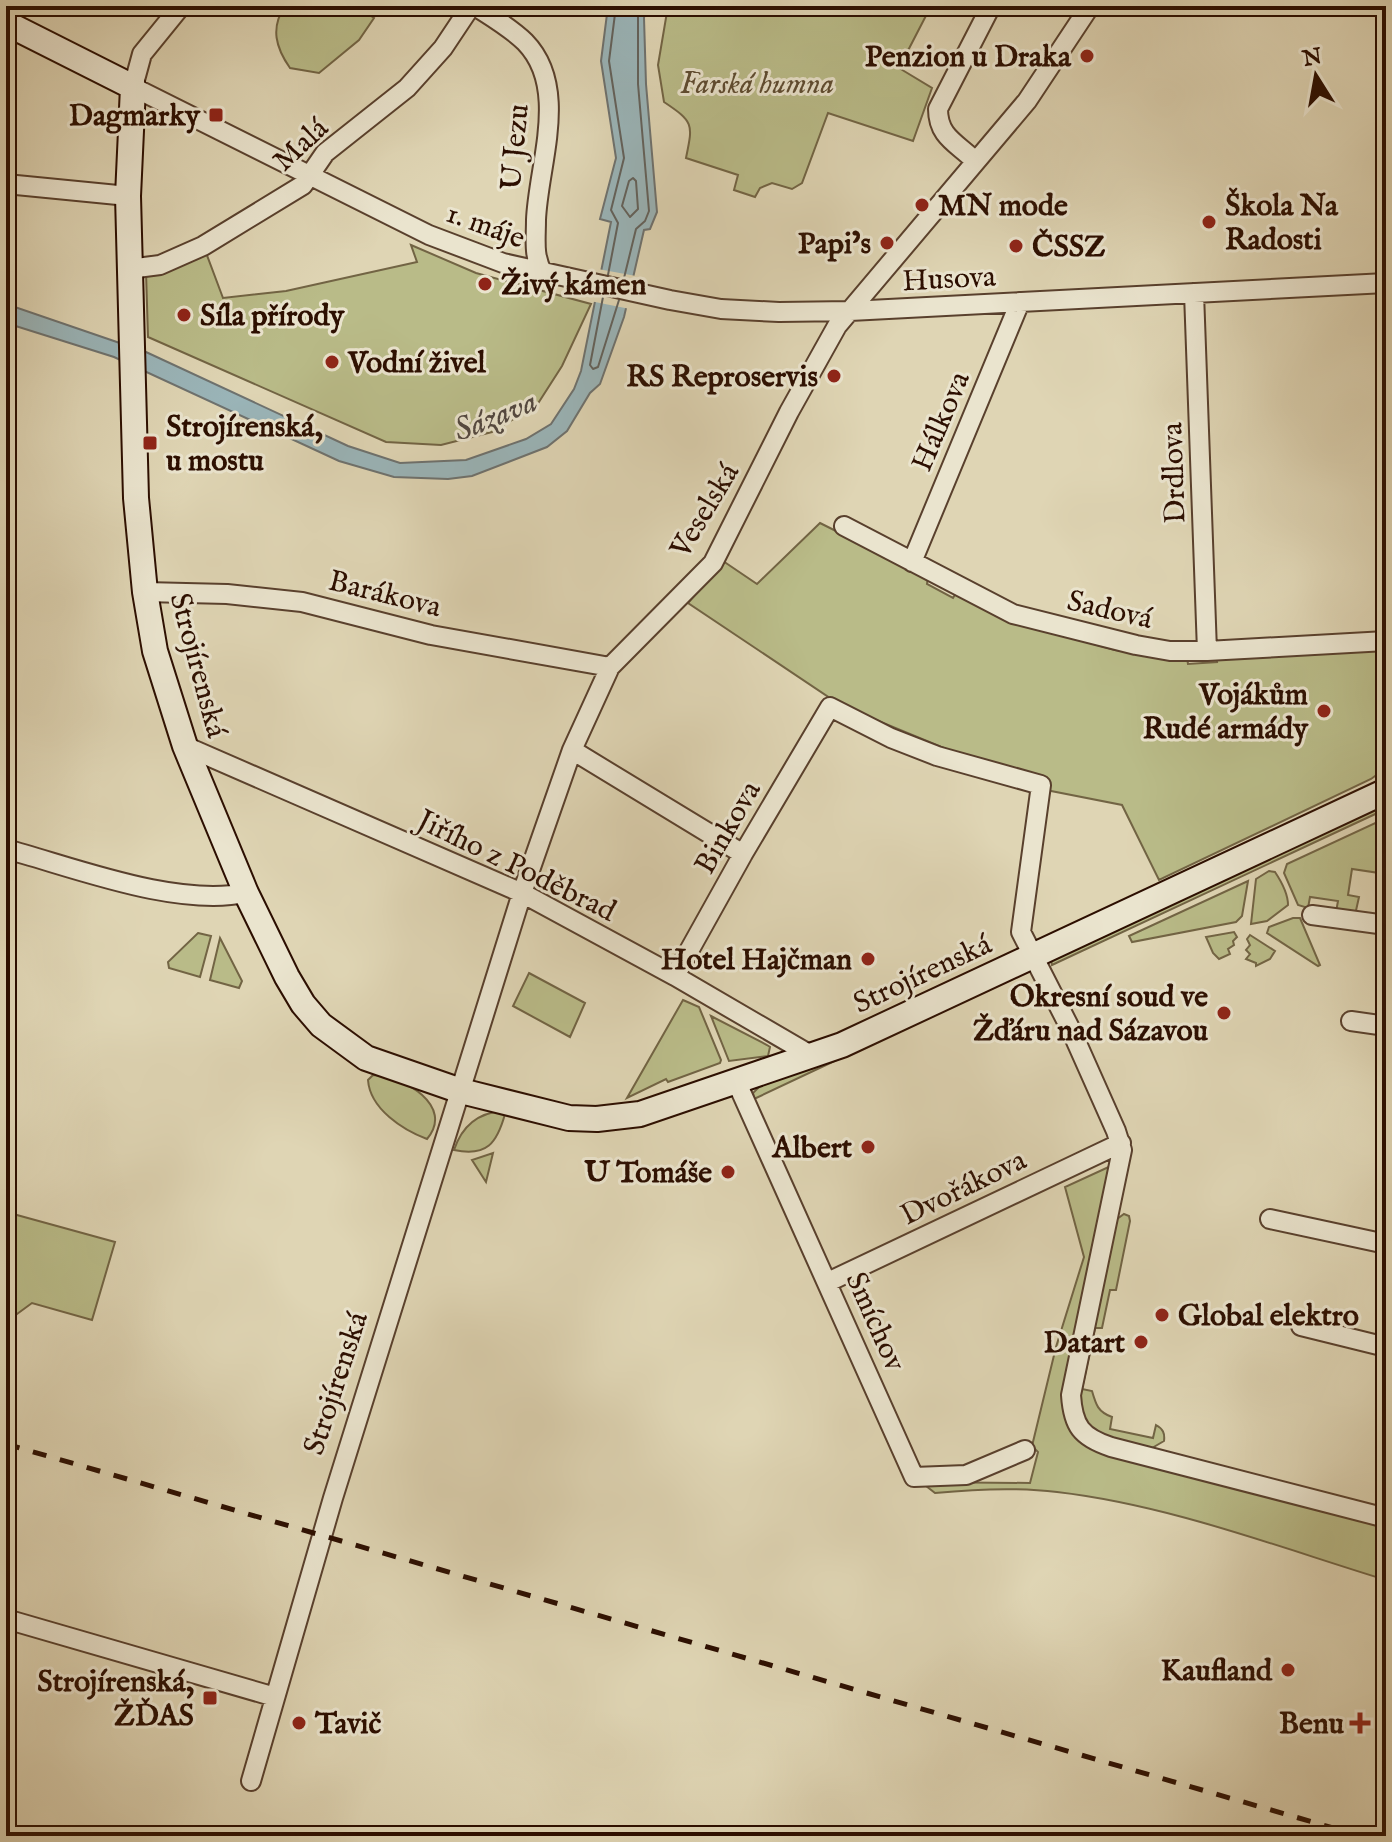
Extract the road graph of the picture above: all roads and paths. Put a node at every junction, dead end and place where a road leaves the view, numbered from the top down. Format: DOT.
graph roads {
  1 [pos="181,6"];
  2 [pos="473,6"];
  3 [pos="991,6"];
  4 [pos="1090,6"];
  5 [pos="6,23"];
  6 [pos="133,87"];
  7 [pos="975,161"];
  8 [pos="310,176"];
  9 [pos="6,184"];
  10 [pos="128,196"];
  11 [pos="129,269"];
  12 [pos="549,275"];
  13 [pos="1386,283"];
  14 [pos="1194,293"];
  15 [pos="1020,302"];
  16 [pos="850,311"];
  17 [pos="844,526"];
  18 [pos="912,562"];
  19 [pos="145,592"];
  20 [pos="1386,641"];
  21 [pos="1207,651"];
  22 [pos="610,667"];
  23 [pos="185,746"];
  24 [pos="572,750"];
  25 [pos="1386,791"];
  26 [pos="6,849"];
  27 [pos="743,854"];
  28 [pos="246,893"];
  29 [pos="522,893"];
  30 [pos="1312,915"];
  31 [pos="1386,925"];
  32 [pos="1034,957"];
  33 [pos="675,976"];
  34 [pos="1351,1021"];
  35 [pos="1386,1026"];
  36 [pos="814,1057"];
  37 [pos="737,1083"];
  38 [pos="461,1091"];
  39 [pos="1121,1143"];
  40 [pos="1270,1219"];
  41 [pos="1386,1244"];
  42 [pos="828,1282"];
  43 [pos="1301,1326"];
  44 [pos="1386,1347"];
  45 [pos="1025,1450"];
  46 [pos="1386,1518"];
  47 [pos="6,1619"];
  48 [pos="275,1697"];
  49 [pos="251,1781"];
  1 -- 6 [label="street"];
  2 -- 8 [label="street, Malá"];
  2 -- 12 [label="street, U Jezu"];
  3 -- 7 [label="street"];
  4 -- 7 [label="street, Veselská"];
  5 -- 6 [label="street"];
  6 -- 8 [label="street, 1. máje"];
  6 -- 10 [label="street, Strojírenská"];
  7 -- 16 [label="street, Veselská"];
  8 -- 11 [label="street, Malá"];
  8 -- 12 [label="street, 1. máje"];
  9 -- 10 [label="street"];
  10 -- 11 [label="street, Strojírenská"];
  11 -- 19 [label="street, Strojírenská"];
  12 -- 16 [label="street, 1. máje"];
  13 -- 14 [label="street, Husova"];
  14 -- 15 [label="street, Husova"];
  14 -- 21 [label="street, Drdlova"];
  15 -- 16 [label="street, Husova"];
  15 -- 18 [label="street, Hálkova"];
  16 -- 22 [label="street, Veselská"];
  17 -- 18 [label="street, Sadová"];
  18 -- 21 [label="street, Sadová"];
  19 -- 22 [label="street, Barákova"];
  19 -- 23 [label="street, Strojírenská"];
  20 -- 21 [label="street, Sadová"];
  22 -- 24 [label="street, Veselská"];
  23 -- 28 [label="street, Strojírenská"];
  23 -- 29 [label="street, Jiřího z Poděbrad"];
  24 -- 27 [label="street"];
  24 -- 29 [label="street, Veselská"];
  25 -- 32 [label="street, Strojírenská"];
  26 -- 28 [label="street"];
  27 -- 32 [label="street, Binkova"];
  27 -- 33 [label="street, Binkova"];
  28 -- 38 [label="street, Strojírenská"];
  29 -- 33 [label="street, Jiřího z Poděbrad"];
  29 -- 38 [label="street, Veselská"];
  30 -- 31 [label="street"];
  32 -- 36 [label="street, Strojírenská"];
  32 -- 39 [label="street"];
  33 -- 36 [label="street, Jiřího z Poděbrad"];
  34 -- 35 [label="street"];
  36 -- 37 [label="street, Strojírenská"];
  37 -- 38 [label="street, Strojírenská"];
  37 -- 42 [label="street, Smíchov"];
  38 -- 48 [label="street, Strojírenská"];
  39 -- 42 [label="street, Dvořákova"];
  39 -- 46 [label="street"];
  40 -- 41 [label="street"];
  42 -- 45 [label="street, Smíchov"];
  43 -- 44 [label="street"];
  47 -- 48 [label="street"];
  48 -- 49 [label="street, Strojírenská"];
}
